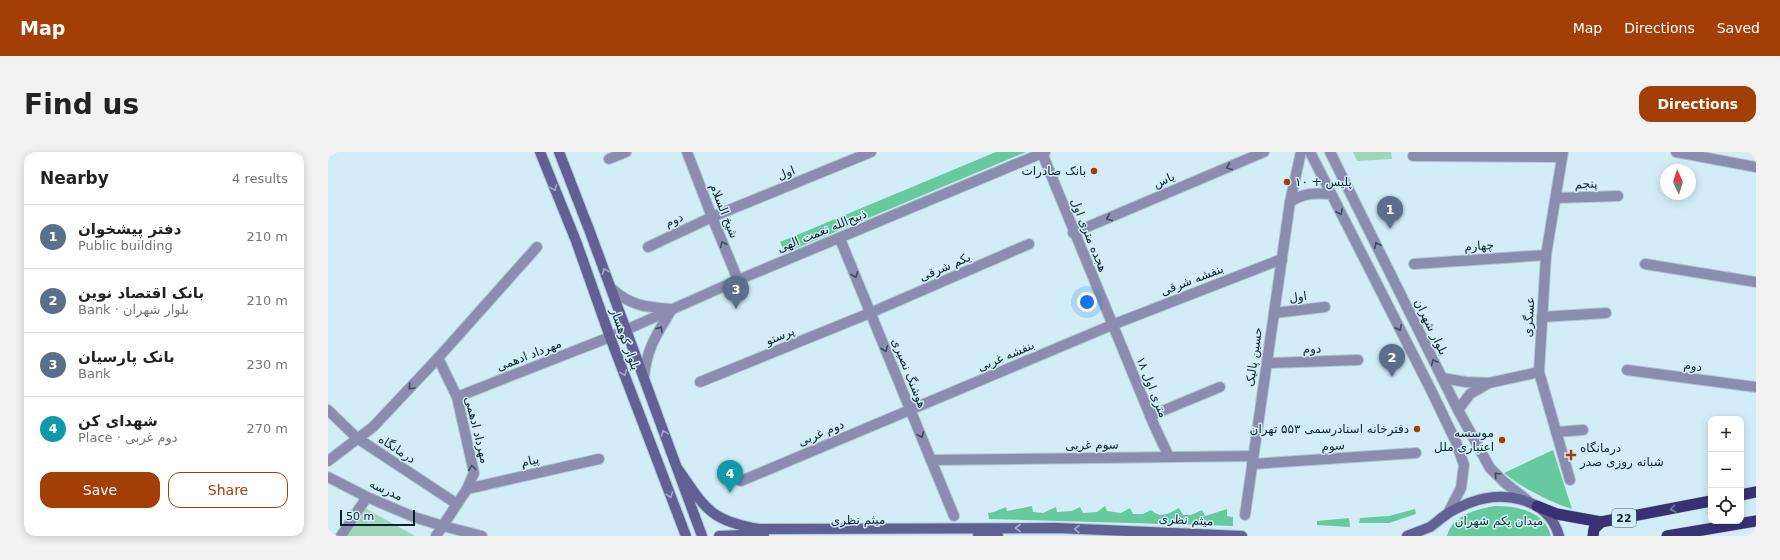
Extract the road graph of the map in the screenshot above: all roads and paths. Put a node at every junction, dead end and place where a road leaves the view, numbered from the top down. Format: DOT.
graph roads {
  1 [pos="540,152"];
  2 [pos="559,152"];
  3 [pos="626,152"];
  4 [pos="687,152"];
  5 [pos="871,152"];
  6 [pos="1264,152"];
  7 [pos="1301,152"];
  8 [pos="1310,152"];
  9 [pos="1330,152"];
  10 [pos="1676,152"];
  11 [pos="1044,153"];
  12 [pos="1563,154"];
  13 [pos="1413,156"];
  14 [pos="609,159"];
  15 [pos="1756,167"];
  16 [pos="1330,194"];
  17 [pos="1618,196"];
  18 [pos="1556,198"];
  19 [pos="1290,202"];
  20 [pos="712,217"];
  21 [pos="1073,233"];
  22 [pos="840,239"];
  23 [pos="1029,244"];
  24 [pos="537,247"];
  25 [pos="648,247"];
  26 [pos="1546,255"];
  27 [pos="1282,259"];
  28 [pos="1414,264"];
  29 [pos="1645,264"];
  30 [pos="738,280"];
  31 [pos="1756,282"];
  32 [pos="611,288"];
  33 [pos="1325,307"];
  34 [pos="672,309"];
  35 [pos="870,313"];
  36 [pos="1274,313"];
  37 [pos="1606,313"];
  38 [pos="1542,317"];
  39 [pos="1112,325"];
  40 [pos="626,331"];
  41 [pos="610,337"];
  42 [pos="438,358"];
  43 [pos="1358,360"];
  44 [pos="1266,363"];
  45 [pos="1626,370"];
  46 [pos="1539,372"];
  47 [pos="644,377"];
  48 [pos="1442,378"];
  49 [pos="700,382"];
  50 [pos="1489,383"];
  51 [pos="1220,387"];
  52 [pos="1756,387"];
  53 [pos="457,397"];
  54 [pos="328,410"];
  55 [pos="910,410"];
  56 [pos="1458,410"];
  57 [pos="1150,416"];
  58 [pos="1584,430"];
  59 [pos="1556,432"];
  60 [pos="357,438"];
  61 [pos="1416,453"];
  62 [pos="1169,457"];
  63 [pos="599,459"];
  64 [pos="931,460"];
  65 [pos="1253,460"];
  66 [pos="328,461"];
  67 [pos="678,469"];
  68 [pos="328,477"];
  69 [pos="1570,480"];
  70 [pos="741,481"];
  71 [pos="467,489"];
  72 [pos="1756,492"];
  73 [pos="1744,494"];
  74 [pos="367,497"];
  75 [pos="1527,500"];
  76 [pos="1708,502"];
  77 [pos="457,504"];
  78 [pos="1537,506"];
  79 [pos="1448,513"];
  80 [pos="1245,514"];
  81 [pos="954,516"];
  82 [pos="1756,520"];
  83 [pos="1601,522"];
  84 [pos="443,526"];
  85 [pos="1136,531"];
  86 [pos="758,535"];
  87 [pos="342,536"];
  88 [pos="436,536"];
  89 [pos="482,536"];
  90 [pos="686,536"];
  91 [pos="702,536"];
  92 [pos="719,536"];
  93 [pos="998,536"];
  94 [pos="1126,536"];
  95 [pos="1242,536"];
  96 [pos="1407,536"];
  97 [pos="1559,536"];
  98 [pos="1593,536"];
  99 [pos="1667,536"];
  1 -- 41 [label="main road, بلوار کوهسار, one-way"];
  32 -- 2 [label="main road, بلوار کوهسار, one-way"];
  3 -- 14 [label="street"];
  4 -- 20 [label="street, شیخ السلام"];
  5 -- 20 [label="street, اول"];
  6 -- 21 [label="street, یاس, one-way"];
  7 -- 19 [label="street, حسین پالیک"];
  8 -- 16 [label="street"];
  48 -- 9 [label="street, بلوار شهران, one-way"];
  10 -- 15 [label="street"];
  11 -- 21 [label="street, هجده متری اول"];
  11 -- 22 [label="street, ذبیح‌الله نعمت الهی"];
  12 -- 13 [label="street"];
  12 -- 18 [label="street, عسگری"];
  16 -- 19 [label="street"];
  16 -- 79 [label="street, one-way"];
  17 -- 18 [label="street, پنجم"];
  18 -- 26 [label="street, عسگری"];
  19 -- 27 [label="street, حسین پالیک"];
  20 -- 25 [label="street, دوم"];
  30 -- 20 [label="street, شیخ السلام, one-way"];
  21 -- 39 [label="street, هجده متری اول"];
  22 -- 30 [label="street, ذبیح‌الله نعمت الهی"];
  22 -- 35 [label="street, هوشنگ نصیری, one-way"];
  23 -- 35 [label="street, یکم شرقی"];
  24 -- 42 [label="street"];
  26 -- 28 [label="street, چهارم"];
  26 -- 38 [label="street, عسگری"];
  27 -- 36 [label="street, حسین پالیک"];
  27 -- 39 [label="street, بنفشه شرقی"];
  29 -- 31 [label="street"];
  30 -- 34 [label="street, ذبیح‌الله نعمت الهی"];
  32 -- 34 [label="street"];
  32 -- 40 [label="main road, بلوار کوهسار"];
  33 -- 36 [label="street, اول"];
  34 -- 40 [label="street, ذبیح‌الله نعمت الهی"];
  47 -- 34 [label="street, one-way"];
  35 -- 49 [label="street, پرستو"];
  35 -- 55 [label="street, هوشنگ نصیری, one-way"];
  36 -- 44 [label="street, حسین پالیک"];
  37 -- 38 [label="street"];
  38 -- 46 [label="street, عسگری"];
  39 -- 55 [label="street, بنفشه غربی"];
  39 -- 57 [label="street, ۱۸ متری اول"];
  40 -- 41 [label="street, ذبیح‌الله نعمت الهی"];
  40 -- 47 [label="main road, بلوار کوهسار"];
  41 -- 53 [label="street, مهرداد ادهمى"];
  41 -- 90 [label="main road, بلوار کوهسار, one-way"];
  42 -- 53 [label="street, مهرداد ادهمی"];
  42 -- 60 [label="street, one-way"];
  43 -- 44 [label="street, دوم"];
  44 -- 65 [label="street, حسین پالیک"];
  45 -- 52 [label="street, دوم"];
  46 -- 50 [label="street"];
  46 -- 59 [label="street, عسگری"];
  67 -- 47 [label="main road, بلوار کوهسار, one-way"];
  48 -- 50 [label="street"];
  48 -- 56 [label="street, بلوار شهران"];
  50 -- 56 [label="street"];
  51 -- 57 [label="street"];
  71 -- 53 [label="street, مهرداد ادهمی, one-way"];
  54 -- 60 [label="street, درمانگاه"];
  55 -- 64 [label="street, هوشنگ نصیری, one-way"];
  55 -- 70 [label="street, دوم غربی"];
  75 -- 56 [label="street, بلوار شهران, one-way"];
  57 -- 62 [label="street, ۱۸ متری اول"];
  58 -- 59 [label="street"];
  59 -- 69 [label="street, عسگری"];
  60 -- 66 [label="street"];
  60 -- 77 [label="street, درمانگاه"];
  61 -- 65 [label="street, سوم"];
  62 -- 64 [label="street, سوم غربی"];
  62 -- 65 [label="street, سوم غربی"];
  63 -- 71 [label="street, پیام"];
  64 -- 81 [label="street, هوشنگ نصیری"];
  65 -- 80 [label="street, حسین پالیک"];
  85 -- 67 [label="main road, میثم نظری, one-way"];
  67 -- 91 [label="main road, بلوار کوهسار"];
  68 -- 74 [label="street, مدرسه"];
  71 -- 77 [label="street, مهرداد ادهمی"];
  72 -- 73 [label="highway"];
  74 -- 84 [label="street, مدرسه"];
  74 -- 87 [label="street"];
  75 -- 78 [label="main road"];
  75 -- 79 [label="main road"];
  76 -- 83 [label="highway, 22, one-way"];
  77 -- 84 [label="street, مهرداد ادهمی"];
  78 -- 83 [label="highway, 22"];
  78 -- 97 [label="main road"];
  79 -- 96 [label="main road"];
  82 -- 99 [label="highway"];
  83 -- 98 [label="highway"];
  84 -- 88 [label="street, مهرداد ادهمی"];
  84 -- 89 [label="street, مدرسه"];
  85 -- 94 [label="main road"];
  85 -- 95 [label="main road, میثم نظری"];
  86 -- 92 [label="main road, میثم نظری"];
  86 -- 93 [label="main road, میثم نظری"];
}
